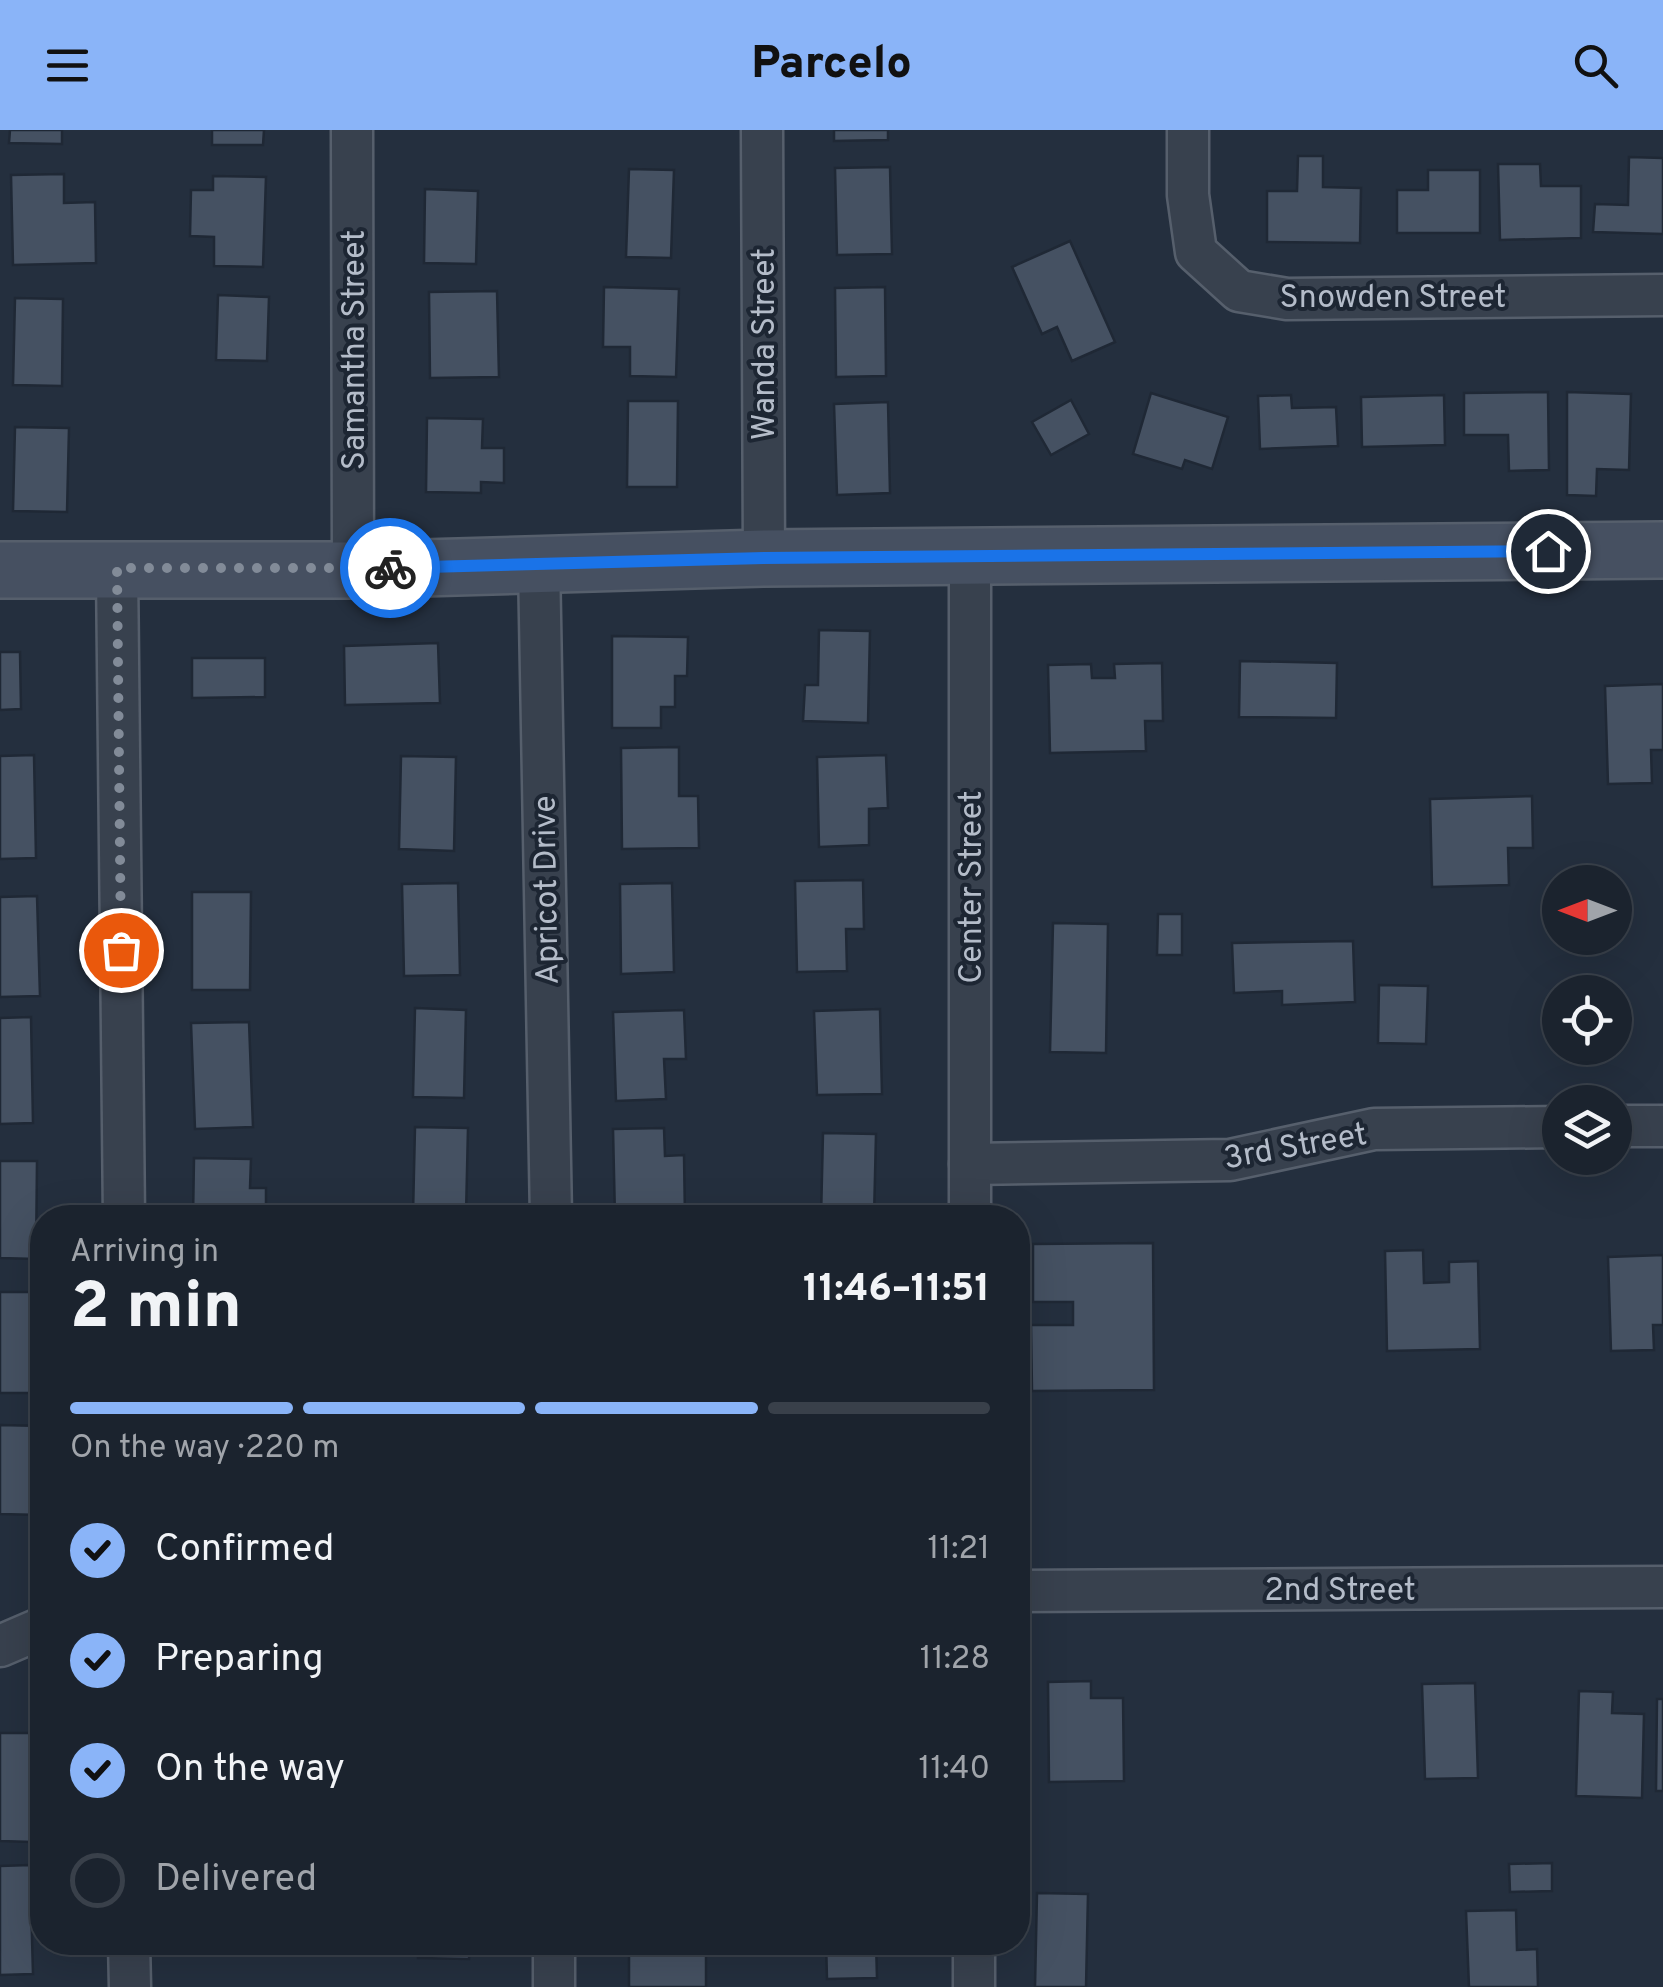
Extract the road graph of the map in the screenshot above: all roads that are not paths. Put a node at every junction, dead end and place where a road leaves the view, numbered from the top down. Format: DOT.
graph roads {
  1 [pos="352,130"];
  2 [pos="762,130"];
  3 [pos="1188,130"];
  4 [pos="1663,295"];
  5 [pos="1663,550"];
  6 [pos="970,557"];
  7 [pos="764,558"];
  8 [pos="539,564"];
  9 [pos="117,568"];
  10 [pos="0,570"];
  11 [pos="353,570"];
  12 [pos="1632,1126"];
  13 [pos="1663,1126"];
  14 [pos="1542,1127"];
  15 [pos="970,1164"];
  16 [pos="124,1205"];
  17 [pos="550,1205"];
  18 [pos="970,1205"];
  19 [pos="1663,1586"];
  20 [pos="1030,1591"];
  21 [pos="30,1633"];
  22 [pos="0,1646"];
  23 [pos="129,1955"];
  24 [pos="554,1955"];
  25 [pos="974,1955"];
  26 [pos="130,1987"];
  27 [pos="554,1987"];
  28 [pos="974,1987"];
  1 -- 11 [label="street, Samantha Street"];
  2 -- 7 [label="street, Wanda Street"];
  3 -- 4 [label="street, Snowden Street"];
  5 -- 6 [label="street"];
  6 -- 7 [label="street"];
  6 -- 15 [label="street, Center Street"];
  7 -- 8 [label="street"];
  8 -- 11 [label="street"];
  8 -- 17 [label="street, Apricot Drive"];
  9 -- 10 [label="street"];
  9 -- 11 [label="street"];
  9 -- 16 [label="street"];
  12 -- 13 [label="street"];
  14 -- 15 [label="street, 3rd Street"];
  15 -- 18 [label="street, Center Street"];
  19 -- 20 [label="street, 2nd Street"];
  21 -- 22 [label="street"];
  23 -- 26 [label="street"];
  24 -- 27 [label="street"];
  25 -- 28 [label="street"];
}
